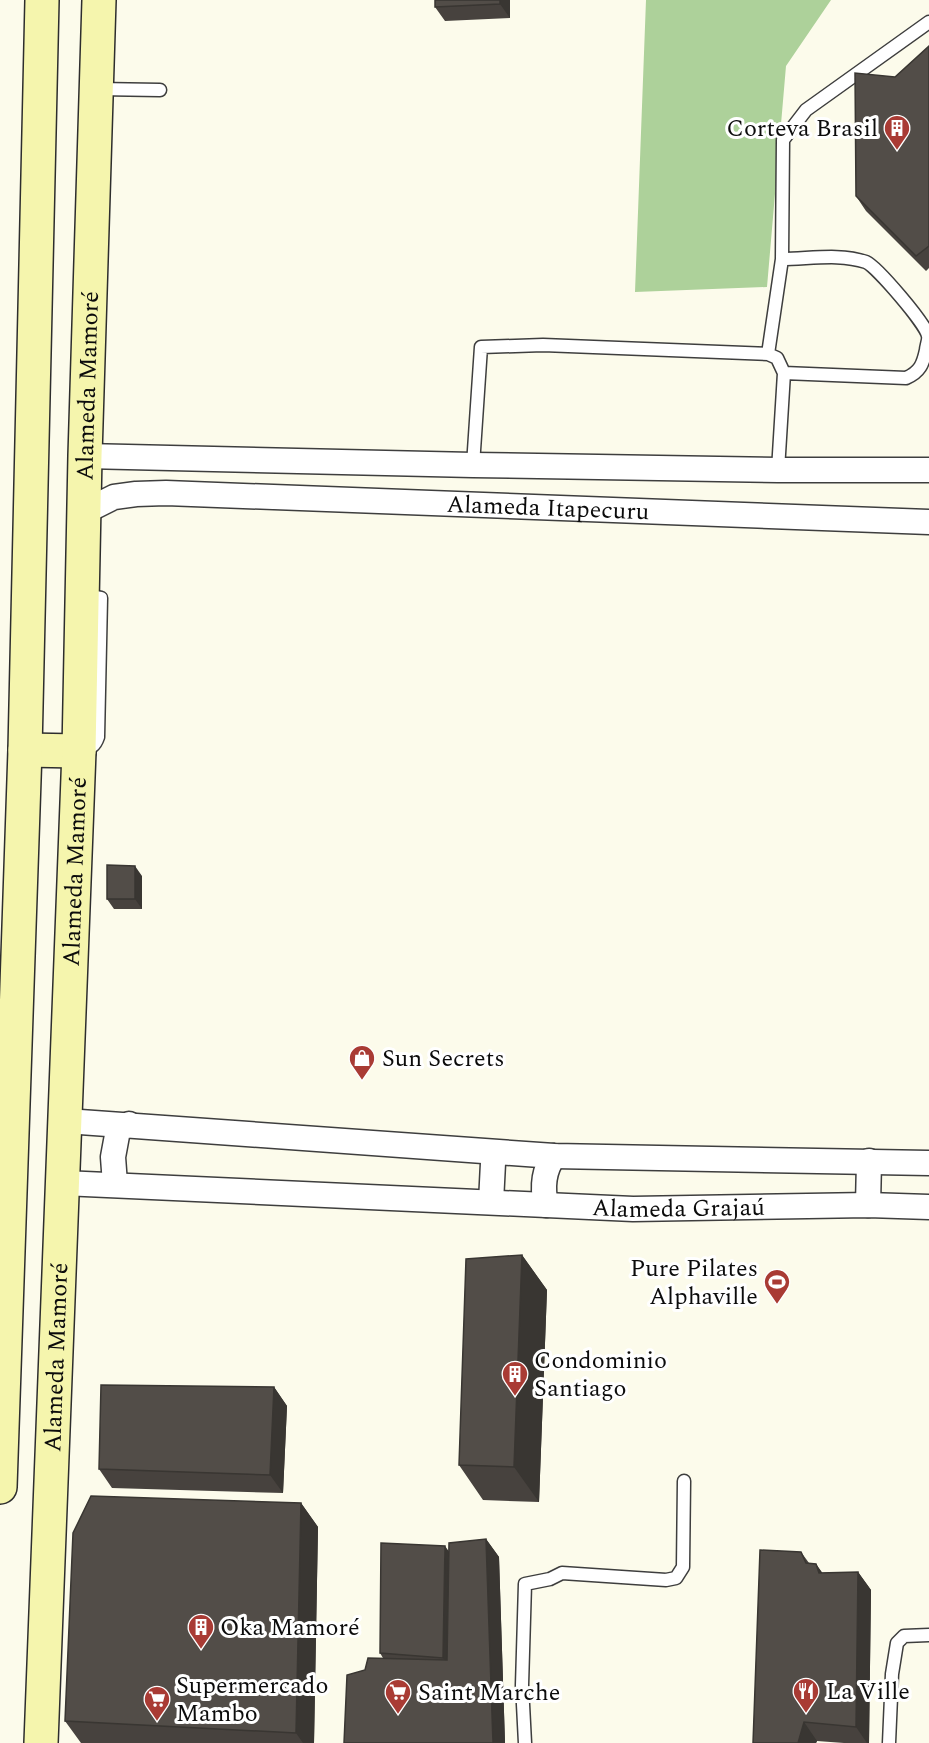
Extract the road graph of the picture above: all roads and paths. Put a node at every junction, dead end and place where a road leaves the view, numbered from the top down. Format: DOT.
graph roads {
  1 [pos="42,0"];
  2 [pos="99,0"];
  3 [pos="929,22"];
  4 [pos="97,89"];
  5 [pos="160,90"];
  6 [pos="782,259"];
  7 [pos="768,354"];
  8 [pos="784,373"];
  9 [pos="85,456"];
  10 [pos="170,459"];
  11 [pos="473,465"];
  12 [pos="778,470"];
  13 [pos="929,470"];
  14 [pos="166,493"];
  15 [pos="84,512"];
  16 [pos="929,522"];
  17 [pos="25,750"];
  18 [pos="79,751"];
  19 [pos="66,1122"];
  20 [pos="129,1124"];
  21 [pos="496,1153"];
  22 [pos="554,1156"];
  23 [pos="870,1161"];
  24 [pos="929,1163"];
  25 [pos="63,1183"];
  26 [pos="116,1184"];
  27 [pos="491,1202"];
  28 [pos="546,1205"];
  29 [pos="868,1205"];
  30 [pos="929,1207"];
  31 [pos="684,1481"];
  32 [pos="0,1487"];
  33 [pos="929,1635"];
  34 [pos="41,1743"];
  35 [pos="525,1743"];
  36 [pos="889,1743"];
  1 -- 17 [label="main road"];
  2 -- 4 [label="main road, Alameda Mamoré"];
  3 -- 6 [label="lane"];
  4 -- 5 [label="lane"];
  4 -- 9 [label="main road, Alameda Mamoré"];
  6 -- 7 [label="lane"];
  6 -- 8 [label="lane"];
  7 -- 8 [label="lane"];
  7 -- 11 [label="lane"];
  8 -- 12 [label="lane"];
  9 -- 10 [label="street, Alameda Itapecuru"];
  9 -- 15 [label="main road, Alameda Mamoré"];
  10 -- 11 [label="street, Alameda Itapecuru"];
  10 -- 14 [label="street"];
  11 -- 12 [label="street, Alameda Itapecuru"];
  12 -- 13 [label="street, Alameda Itapecuru"];
  14 -- 15 [label="street, Alameda Itapecuru"];
  14 -- 16 [label="street, Alameda Itapecuru"];
  15 -- 18 [label="main road, Alameda Mamoré"];
  17 -- 18 [label="main road"];
  17 -- 32 [label="main road"];
  18 -- 19 [label="main road, Alameda Mamoré"];
  19 -- 20 [label="street, Alameda Grajaú"];
  19 -- 25 [label="main road, Alameda Mamoré"];
  20 -- 21 [label="street, Alameda Grajaú"];
  20 -- 26 [label="street"];
  21 -- 22 [label="street, Alameda Grajaú"];
  21 -- 27 [label="street"];
  22 -- 23 [label="street, Alameda Grajaú"];
  22 -- 28 [label="street"];
  23 -- 24 [label="street, Alameda Grajaú"];
  23 -- 29 [label="street"];
  25 -- 26 [label="street, Alameda Grajaú"];
  25 -- 34 [label="main road, Alameda Mamoré"];
  26 -- 27 [label="street, Alameda Grajaú"];
  27 -- 28 [label="street, Alameda Grajaú"];
  28 -- 29 [label="street, Alameda Grajaú"];
  29 -- 30 [label="street, Alameda Grajaú"];
  31 -- 35 [label="lane"];
  33 -- 36 [label="lane"];
}
